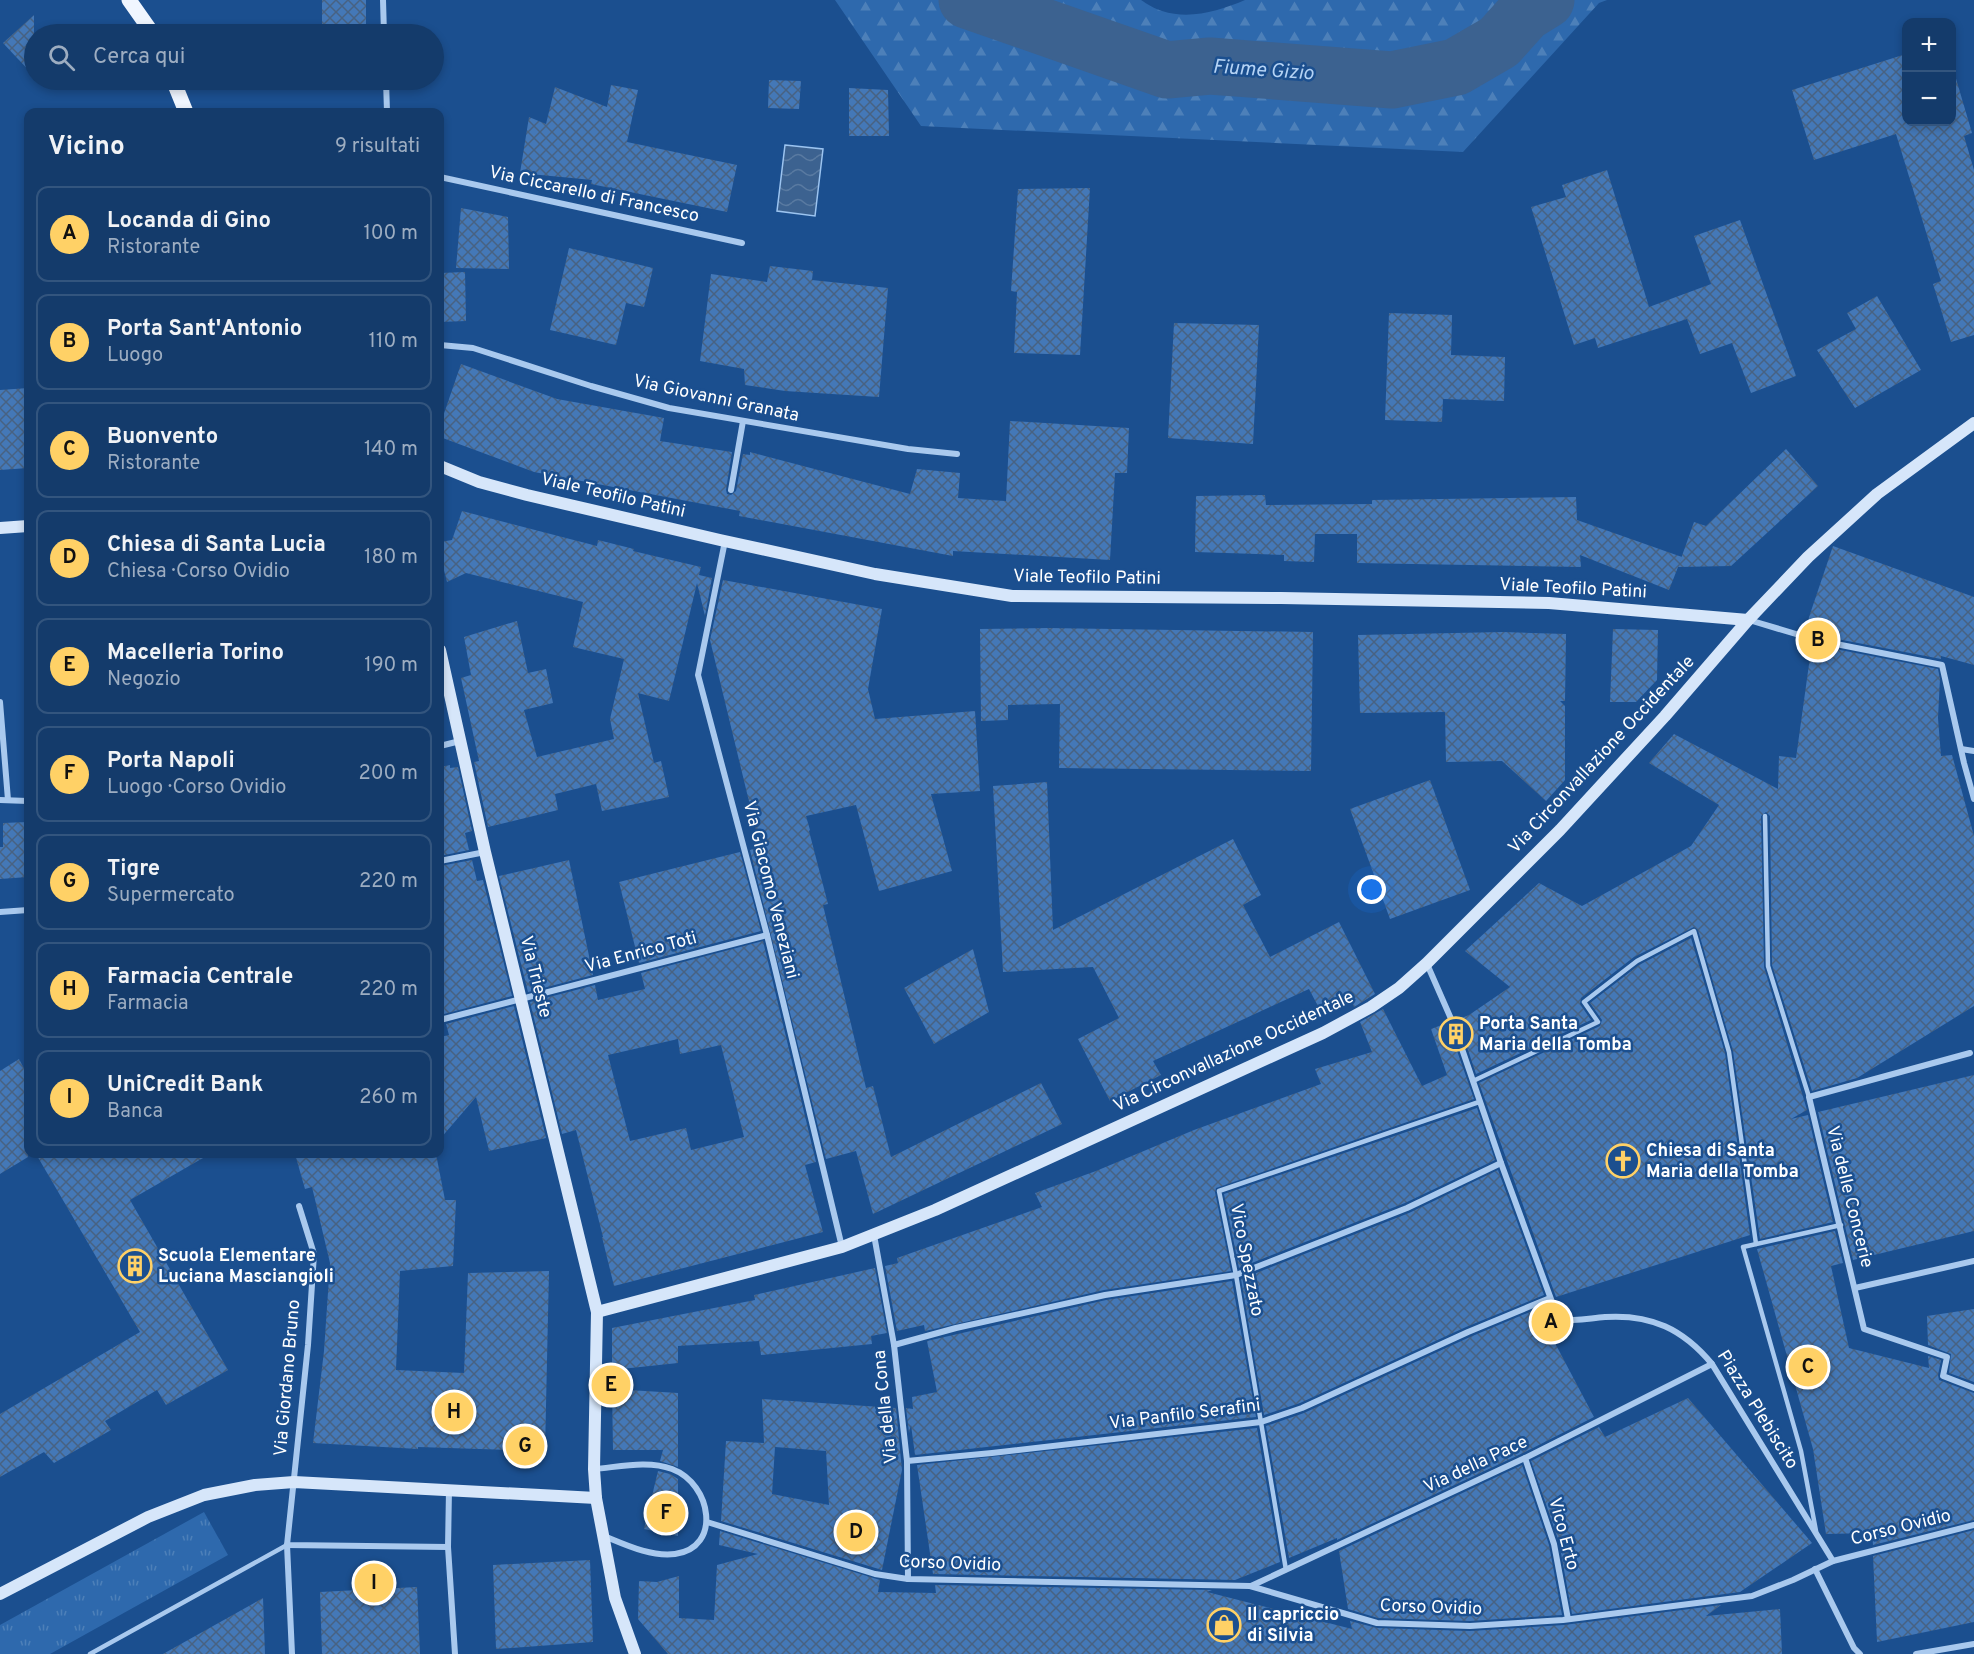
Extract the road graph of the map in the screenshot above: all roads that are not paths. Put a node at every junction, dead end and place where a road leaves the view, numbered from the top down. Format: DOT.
graph roads {
  1 [pos="129,0"];
  2 [pos="383,0"];
  3 [pos="146,24"];
  4 [pos="384,24"];
  5 [pos="177,90"];
  6 [pos="386,90"];
  7 [pos="184,108"];
  8 [pos="387,108"];
  9 [pos="444,178"];
  10 [pos="742,243"];
  11 [pos="444,345"];
  12 [pos="743,421"];
  13 [pos="1974,423"];
  14 [pos="957,454"];
  15 [pos="444,468"];
  16 [pos="731,490"];
  17 [pos="24,526"];
  18 [pos="0,528"];
  19 [pos="725,541"];
  20 [pos="1748,620"];
  21 [pos="1806,637"];
  22 [pos="1831,643"];
  23 [pos="444,668"];
  24 [pos="0,702"];
  25 [pos="460,741"];
  26 [pos="444,745"];
  27 [pos="1961,749"];
  28 [pos="1974,751"];
  29 [pos="1974,799"];
  30 [pos="0,800"];
  31 [pos="8,800"];
  32 [pos="24,801"];
  33 [pos="1765,816"];
  34 [pos="485,852"];
  35 [pos="444,860"];
  36 [pos="24,910"];
  37 [pos="0,912"];
  38 [pos="767,935"];
  39 [pos="1427,963"];
  40 [pos="522,999"];
  41 [pos="444,1019"];
  42 [pos="1452,1021"];
  43 [pos="1461,1046"];
  44 [pos="1970,1053"];
  45 [pos="1473,1081"];
  46 [pos="1809,1097"];
  47 [pos="1479,1102"];
  48 [pos="1501,1163"];
  49 [pos="299,1206"];
  50 [pos="1841,1225"];
  51 [pos="874,1234"];
  52 [pos="1756,1244"];
  53 [pos="842,1247"];
  54 [pos="1974,1261"];
  55 [pos="1236,1275"];
  56 [pos="1856,1288"];
  57 [pos="1550,1298"];
  58 [pos="597,1312"];
  59 [pos="894,1345"];
  60 [pos="1712,1364"];
  61 [pos="1974,1388"];
  62 [pos="1261,1422"];
  63 [pos="1525,1458"];
  64 [pos="907,1461"];
  65 [pos="594,1469"];
  66 [pos="294,1482"];
  67 [pos="449,1490"];
  68 [pos="596,1498"];
  69 [pos="707,1522"];
  70 [pos="1974,1525"];
  71 [pos="1816,1533"];
  72 [pos="602,1535"];
  73 [pos="287,1545"];
  74 [pos="448,1547"];
  75 [pos="1833,1561"];
  76 [pos="1815,1569"];
  77 [pos="1286,1570"];
  78 [pos="908,1579"];
  79 [pos="1250,1586"];
  80 [pos="0,1594"];
  81 [pos="1568,1619"];
  82 [pos="1974,1644"];
  83 [pos="90,1654"];
  84 [pos="292,1654"];
  85 [pos="454,1654"];
  86 [pos="635,1654"];
  87 [pos="1860,1654"];
  88 [pos="1916,1654"];
  1 -- 3 [label="main road"];
  2 -- 4 [label="street"];
  5 -- 7 [label="main road"];
  6 -- 8 [label="street"];
  9 -- 10 [label="street, Via Ciccarello di Francesco"];
  11 -- 12 [label="street, Via Giovanni Granata"];
  12 -- 14 [label="street, Via Giovanni Granata"];
  12 -- 16 [label="street"];
  13 -- 20 [label="main road, Via Circonvallazione Occidentale"];
  15 -- 19 [label="main road, Viale Teofilo Patini"];
  17 -- 18 [label="main road"];
  19 -- 20 [label="main road, Viale Teofilo Patini"];
  19 -- 38 [label="street, Via Giacomo Veneziani"];
  20 -- 21 [label="street"];
  20 -- 39 [label="main road, Via Circonvallazione Occidentale"];
  22 -- 27 [label="street"];
  23 -- 25 [label="main road, Via Trieste"];
  24 -- 31 [label="street"];
  25 -- 26 [label="street"];
  25 -- 34 [label="main road, Via Trieste"];
  27 -- 28 [label="street"];
  27 -- 29 [label="street"];
  30 -- 31 [label="street"];
  31 -- 32 [label="street"];
  33 -- 46 [label="lane"];
  34 -- 35 [label="street"];
  34 -- 40 [label="main road, Via Trieste"];
  36 -- 37 [label="street"];
  38 -- 40 [label="street, Via Enrico Toti"];
  38 -- 53 [label="street, Via Giacomo Veneziani"];
  39 -- 42 [label="street"];
  39 -- 51 [label="main road, Via Circonvallazione Occidentale"];
  40 -- 41 [label="street, Via Enrico Toti"];
  40 -- 58 [label="main road, Via Trieste"];
  43 -- 45 [label="street"];
  44 -- 46 [label="street"];
  45 -- 47 [label="street"];
  45 -- 52 [label="lane"];
  46 -- 50 [label="street, Via delle Concerie"];
  47 -- 48 [label="street"];
  47 -- 55 [label="lane, Vico Spezzato"];
  48 -- 55 [label="street"];
  48 -- 57 [label="street"];
  49 -- 66 [label="street, Via Giordano Bruno"];
  50 -- 52 [label="lane"];
  50 -- 56 [label="street, Via delle Concerie"];
  51 -- 53 [label="main road, Via Circonvallazione Occidentale"];
  51 -- 59 [label="street, Via della Cona"];
  52 -- 71 [label="lane"];
  53 -- 58 [label="main road, Via Circonvallazione Occidentale"];
  54 -- 56 [label="street"];
  55 -- 59 [label="street"];
  55 -- 62 [label="lane, Vico Spezzato"];
  56 -- 61 [label="street, Via delle Concerie"];
  57 -- 60 [label="street, Piazza Plebiscito"];
  57 -- 62 [label="street, Via Panfilo Serafini"];
  58 -- 65 [label="main road"];
  59 -- 64 [label="street, Via della Cona"];
  60 -- 63 [label="street, Via della Pace"];
  60 -- 71 [label="street, Piazza Plebiscito"];
  62 -- 64 [label="street, Via Panfilo Serafini"];
  62 -- 77 [label="lane, Vico Spezzato"];
  63 -- 77 [label="street, Via della Pace"];
  63 -- 81 [label="street, Vico Erto"];
  64 -- 78 [label="street, Via della Cona"];
  65 -- 68 [label="main road"];
  65 -- 69 [label="street"];
  66 -- 67 [label="main road"];
  66 -- 73 [label="street, Via Giordano Bruno"];
  66 -- 80 [label="main road"];
  67 -- 68 [label="main road"];
  67 -- 74 [label="street"];
  68 -- 72 [label="main road"];
  69 -- 72 [label="street"];
  69 -- 78 [label="street, Corso Ovidio"];
  70 -- 75 [label="street, Corso Ovidio"];
  71 -- 75 [label="street, Piazza Plebiscito"];
  72 -- 86 [label="main road"];
  73 -- 74 [label="street"];
  73 -- 83 [label="lane"];
  73 -- 84 [label="street, Via Giordano Bruno"];
  74 -- 85 [label="street"];
  75 -- 76 [label="street, Corso Ovidio"];
  76 -- 81 [label="street, Corso Ovidio"];
  76 -- 87 [label="street"];
  77 -- 79 [label="street, Via della Pace"];
  78 -- 79 [label="street, Corso Ovidio"];
  79 -- 81 [label="street, Corso Ovidio"];
  82 -- 88 [label="street"];
}
